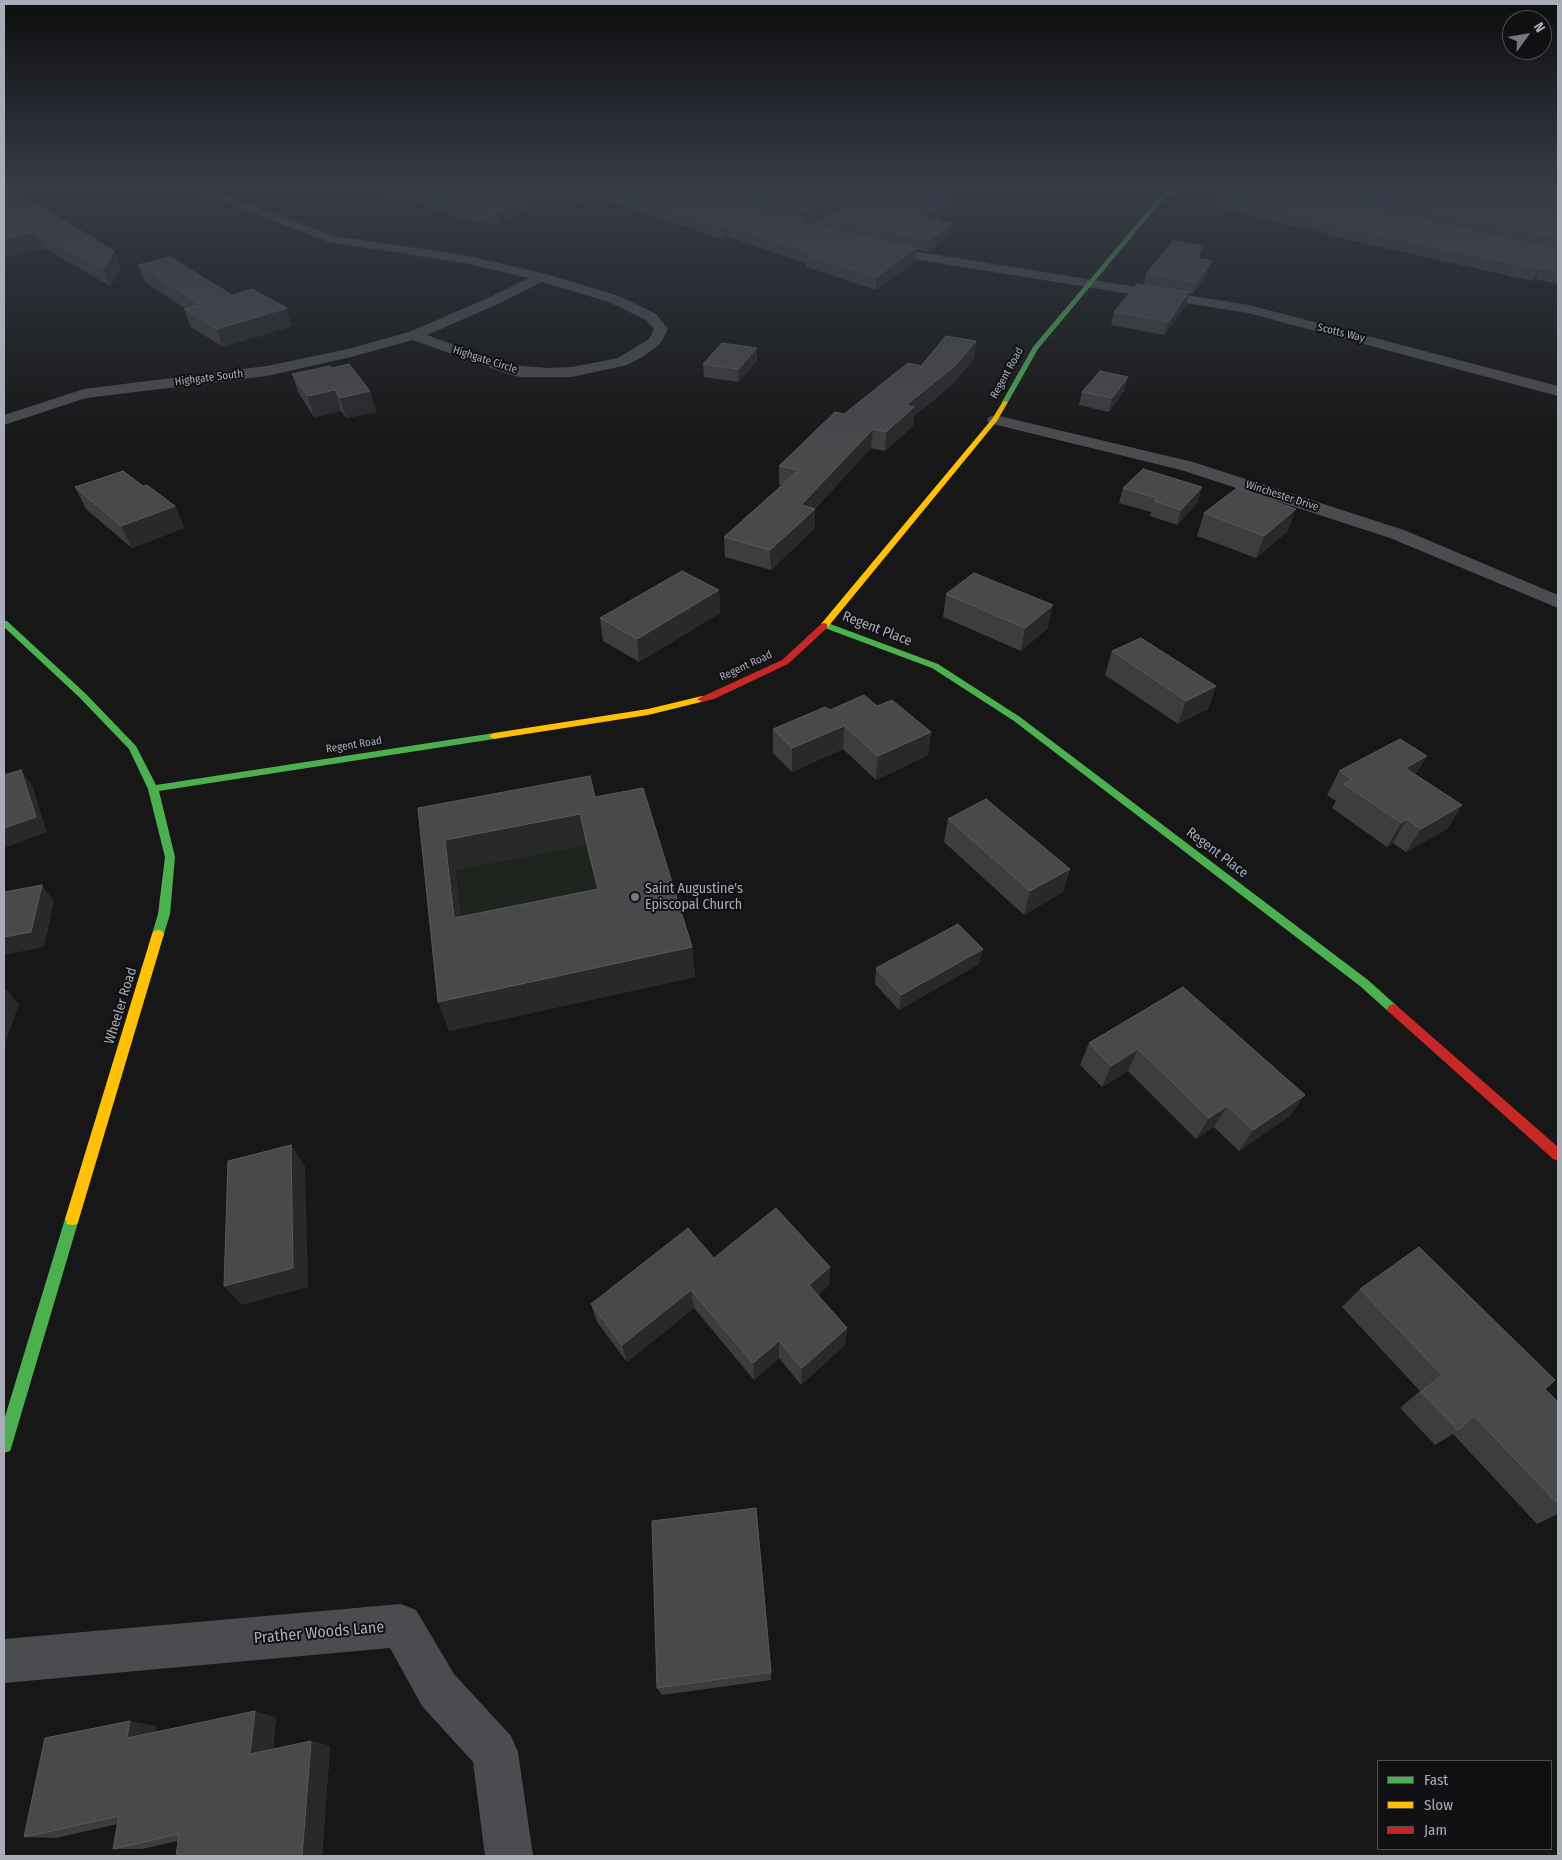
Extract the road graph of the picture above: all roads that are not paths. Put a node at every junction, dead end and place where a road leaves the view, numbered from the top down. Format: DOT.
graph roads {
  1 [pos="524,273"];
  2 [pos="1022,273"];
  3 [pos="1099,273"];
  4 [pos="542,277"];
  5 [pos="1090,284"];
  6 [pos="414,335"];
  7 [pos="1558,391"];
  8 [pos="4,420"];
  9 [pos="995,420"];
  10 [pos="1558,602"];
  11 [pos="4,623"];
  12 [pos="825,625"];
  13 [pos="153,789"];
  14 [pos="1558,1155"];
  15 [pos="4,1445"];
  16 [pos="4,1661"];
  17 [pos="509,1856"];
  1 -- 4 [label="street"];
  2 -- 5 [label="street, Scotts Way"];
  3 -- 5 [label="street, Regent Road"];
  4 -- 6 [label="street"];
  4 -- 6 [label="street, Highgate Circle"];
  5 -- 7 [label="street, Scotts Way"];
  5 -- 9 [label="street, Regent Road"];
  6 -- 8 [label="street, Highgate South"];
  9 -- 10 [label="street, Winchester Drive"];
  9 -- 12 [label="street, Regent Road"];
  11 -- 13 [label="street, Wheeler Road"];
  12 -- 13 [label="street, Regent Road"];
  12 -- 14 [label="street, Regent Place"];
  13 -- 15 [label="street, Wheeler Road"];
  16 -- 17 [label="street, Prather Woods Lane"];
}
